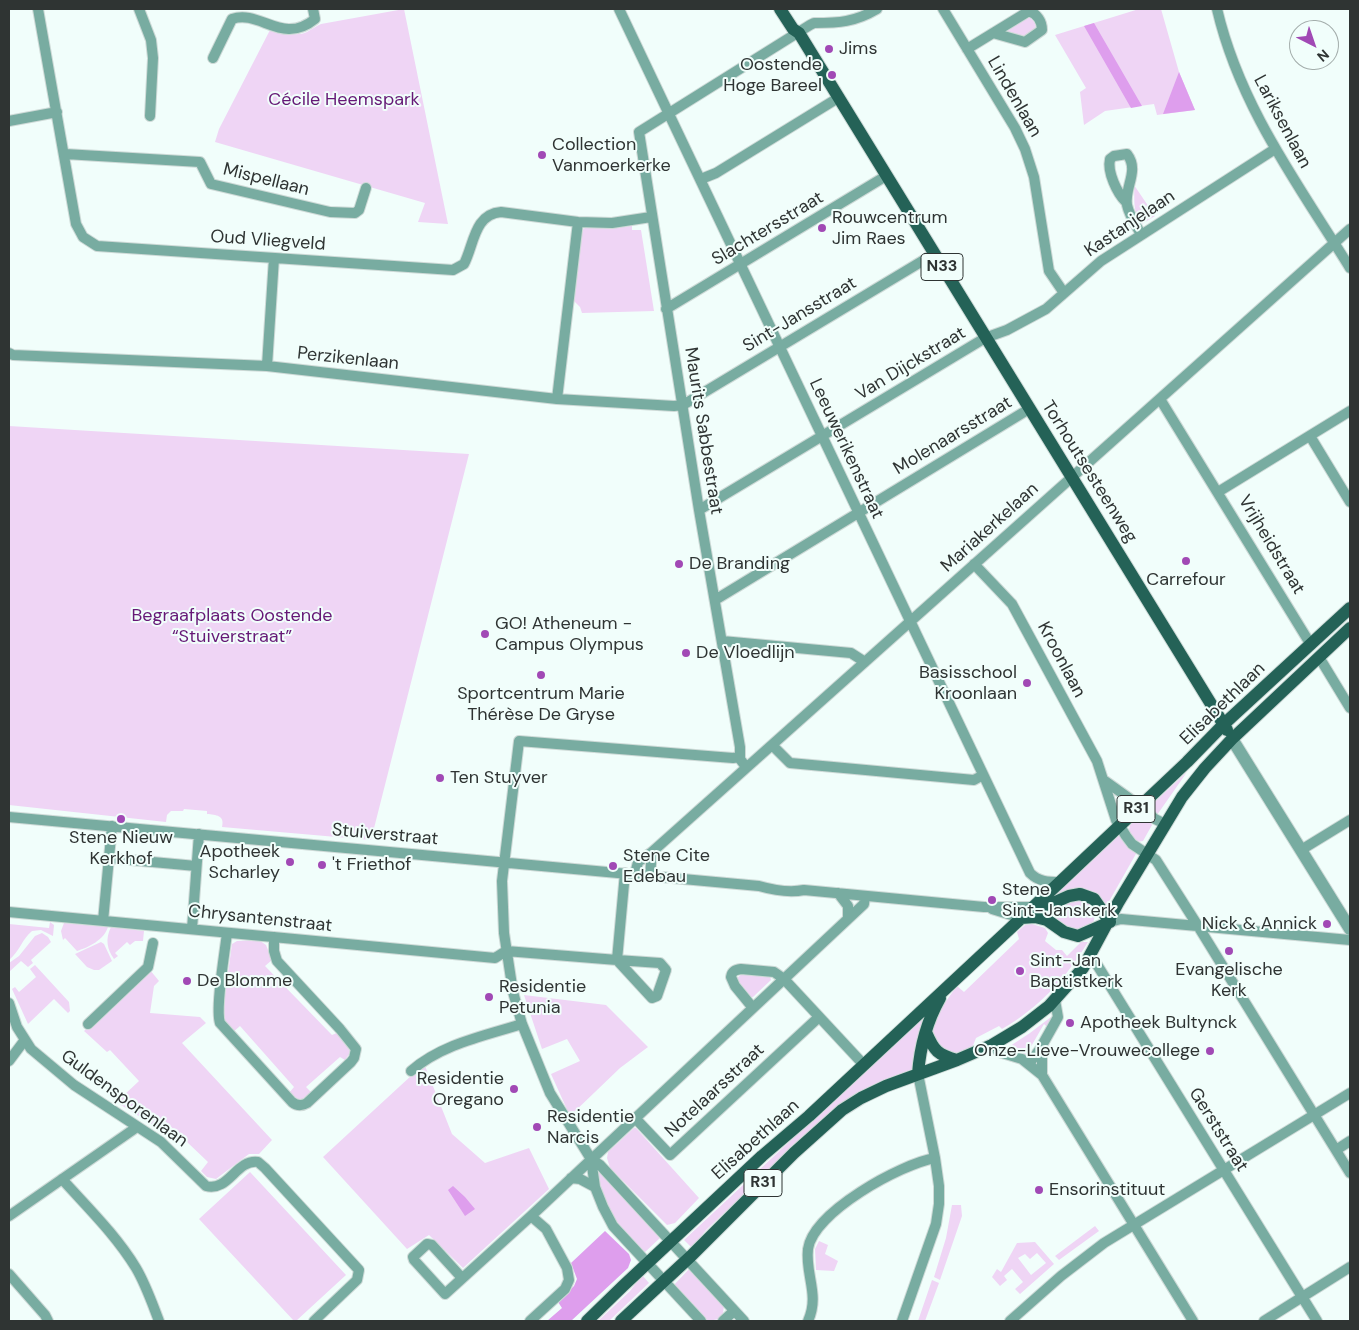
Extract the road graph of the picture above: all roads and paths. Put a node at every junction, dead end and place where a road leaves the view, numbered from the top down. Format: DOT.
graph roads {
  1 [pos="38,9"];
  2 [pos="139,9"];
  3 [pos="313,9"];
  4 [pos="619,9"];
  5 [pos="780,9"];
  6 [pos="789,9"];
  7 [pos="877,9"];
  8 [pos="943,9"];
  9 [pos="1217,9"];
  10 [pos="798,33"];
  11 [pos="993,33"];
  12 [pos="966,49"];
  13 [pos="213,58"];
  14 [pos="838,98"];
  15 [pos="57,112"];
  16 [pos="669,113"];
  17 [pos="150,116"];
  18 [pos="9,121"];
  19 [pos="1275,149"];
  20 [pos="65,154"];
  21 [pos="886,176"];
  22 [pos="700,179"];
  23 [pos="366,188"];
  24 [pos="1126,202"];
  25 [pos="651,217"];
  26 [pos="578,222"];
  27 [pos="1350,229"];
  28 [pos="1141,234"];
  29 [pos="1335,243"];
  30 [pos="934,254"];
  31 [pos="274,258"];
  32 [pos="741,264"];
  33 [pos="1350,268"];
  34 [pos="1064,293"];
  35 [pos="666,309"];
  36 [pos="987,342"];
  37 [pos="780,347"];
  38 [pos="9,353"];
  39 [pos="267,366"];
  40 [pos="557,399"];
  41 [pos="1160,400"];
  42 [pos="683,405"];
  43 [pos="1029,409"];
  44 [pos="1350,411"];
  45 [pos="822,436"];
  46 [pos="1310,436"];
  47 [pos="1072,477"];
  48 [pos="1218,492"];
  49 [pos="1350,502"];
  50 [pos="699,510"];
  51 [pos="858,513"];
  52 [pos="974,564"];
  53 [pos="715,600"];
  54 [pos="1350,608"];
  55 [pos="910,622"];
  56 [pos="1350,628"];
  57 [pos="722,641"];
  58 [pos="1311,645"];
  59 [pos="1319,657"];
  60 [pos="865,662"];
  61 [pos="1350,708"];
  62 [pos="1224,724"];
  63 [pos="1232,738"];
  64 [pos="772,744"];
  65 [pos="740,757"];
  66 [pos="746,767"];
  67 [pos="983,775"];
  68 [pos="1104,781"];
  69 [pos="1140,806"];
  70 [pos="9,817"];
  71 [pos="1350,820"];
  72 [pos="1165,824"];
  73 [pos="1120,825"];
  74 [pos="112,826"];
  75 [pos="200,834"];
  76 [pos="1301,850"];
  77 [pos="652,852"];
  78 [pos="1148,854"];
  79 [pos="109,858"];
  80 [pos="505,862"];
  81 [pos="196,866"];
  82 [pos="630,874"];
  83 [pos="650,876"];
  84 [pos="1060,882"];
  85 [pos="838,893"];
  86 [pos="865,896"];
  87 [pos="984,907"];
  88 [pos="1033,908"];
  89 [pos="9,912"];
  90 [pos="1021,918"];
  91 [pos="848,919"];
  92 [pos="103,921"];
  93 [pos="1110,922"];
  94 [pos="1198,926"];
  95 [pos="192,928"];
  96 [pos="1350,929"];
  97 [pos="227,933"];
  98 [pos="274,937"];
  99 [pos="1350,940"];
  100 [pos="153,943"];
  101 [pos="506,951"];
  102 [pos="1090,956"];
  103 [pos="617,960"];
  104 [pos="784,979"];
  105 [pos="948,986"];
  106 [pos="1055,1000"];
  107 [pos="9,1003"];
  108 [pos="753,1008"];
  109 [pos="819,1017"];
  110 [pos="88,1024"];
  111 [pos="522,1024"];
  112 [pos="926,1032"];
  113 [pos="24,1041"];
  114 [pos="992,1046"];
  115 [pos="1040,1049"];
  116 [pos="957,1060"];
  117 [pos="9,1061"];
  118 [pos="1029,1064"];
  119 [pos="864,1065"];
  120 [pos="411,1071"];
  121 [pos="918,1074"];
  122 [pos="1042,1074"];
  123 [pos="1350,1093"];
  124 [pos="1314,1115"];
  125 [pos="634,1118"];
  126 [pos="137,1127"];
  127 [pos="1350,1141"];
  128 [pos="1336,1150"];
  129 [pos="935,1158"];
  130 [pos="591,1159"];
  131 [pos="1224,1171"];
  132 [pos="1350,1173"];
  133 [pos="571,1178"];
  134 [pos="62,1179"];
  135 [pos="594,1186"];
  136 [pos="9,1216"];
  137 [pos="531,1216"];
  138 [pos="1133,1226"];
  139 [pos="671,1241"];
  140 [pos="687,1259"];
  141 [pos="647,1263"];
  142 [pos="1350,1267"];
  143 [pos="9,1274"];
  144 [pos="462,1278"];
  145 [pos="664,1281"];
  146 [pos="1302,1298"];
  147 [pos="734,1311"];
  148 [pos="48,1321"];
  149 [pos="159,1321"];
  150 [pos="315,1321"];
  151 [pos="530,1321"];
  152 [pos="587,1321"];
  153 [pos="621,1321"];
  154 [pos="702,1321"];
  155 [pos="722,1321"];
  156 [pos="744,1321"];
  157 [pos="808,1321"];
  158 [pos="902,1321"];
  159 [pos="1010,1321"];
  160 [pos="1193,1321"];
  161 [pos="1264,1321"];
  162 [pos="1317,1321"];
  1 -- 15 [label="street, Oud Vliegveld"];
  2 -- 17 [label="street"];
  3 -- 13 [label="street"];
  4 -- 16 [label="street, Leeuwerikenstraat"];
  5 -- 10 [label="main road, Torhoutsesteenweg / N33"];
  6 -- 10 [label="main road, Torhoutsesteenweg / N33"];
  7 -- 10 [label="street"];
  8 -- 12 [label="street, Lindenlaan"];
  9 -- 19 [label="street, Lariksenlaan"];
  10 -- 14 [label="main road, Torhoutsesteenweg / N33"];
  10 -- 16 [label="street"];
  11 -- 12 [label="street"];
  12 -- 34 [label="street, Lindenlaan"];
  14 -- 21 [label="main road, Torhoutsesteenweg / N33"];
  14 -- 22 [label="street"];
  15 -- 18 [label="street"];
  15 -- 20 [label="street, Oud Vliegveld"];
  16 -- 22 [label="street, Leeuwerikenstraat"];
  16 -- 25 [label="street, Maurits Sabbestraat"];
  19 -- 28 [label="street, Kastanjelaan"];
  19 -- 29 [label="street, Lariksenlaan"];
  20 -- 23 [label="street, Mispellaan"];
  20 -- 31 [label="street, Oud Vliegveld"];
  21 -- 30 [label="main road, Torhoutsesteenweg / N33"];
  21 -- 32 [label="street, Slachtersstraat"];
  22 -- 32 [label="street, Leeuwerikenstraat"];
  24 -- 28 [label="street"];
  25 -- 26 [label="street, Oud Vliegveld"];
  25 -- 35 [label="street, Maurits Sabbestraat"];
  26 -- 31 [label="street, Oud Vliegveld"];
  26 -- 40 [label="street"];
  27 -- 29 [label="street, Mariakerkelaan"];
  28 -- 34 [label="street, Kastanjelaan"];
  29 -- 33 [label="street, Lariksenlaan"];
  29 -- 41 [label="street, Mariakerkelaan"];
  30 -- 36 [label="main road, Torhoutsesteenweg / N33"];
  30 -- 37 [label="street, Sint-Jansstraat"];
  31 -- 39 [label="street"];
  32 -- 35 [label="street, Slachtersstraat"];
  32 -- 37 [label="street, Leeuwerikenstraat"];
  34 -- 36 [label="street, Kastanjelaan"];
  35 -- 42 [label="street, Maurits Sabbestraat"];
  36 -- 43 [label="main road, Torhoutsesteenweg / N33"];
  36 -- 45 [label="street, Van Dijckstraat"];
  37 -- 42 [label="street, Sint-Jansstraat"];
  37 -- 45 [label="street, Leeuwerikenstraat"];
  38 -- 39 [label="street, Perzikenlaan"];
  39 -- 40 [label="street, Perzikenlaan"];
  40 -- 42 [label="street, Perzikenlaan"];
  41 -- 47 [label="street, Mariakerkelaan"];
  41 -- 48 [label="street, Vrijheidstraat"];
  42 -- 50 [label="street, Maurits Sabbestraat"];
  43 -- 47 [label="main road, Torhoutsesteenweg / N33"];
  43 -- 51 [label="street, Molenaarsstraat"];
  44 -- 46 [label="street"];
  45 -- 50 [label="street, Van Dijckstraat"];
  45 -- 51 [label="street, Leeuwerikenstraat"];
  46 -- 48 [label="street"];
  46 -- 49 [label="street"];
  47 -- 52 [label="street, Mariakerkelaan"];
  47 -- 62 [label="main road, Torhoutsesteenweg / N33"];
  48 -- 58 [label="street, Vrijheidstraat"];
  50 -- 53 [label="street, Maurits Sabbestraat"];
  51 -- 53 [label="street, Molenaarsstraat"];
  51 -- 55 [label="street, Leeuwerikenstraat"];
  52 -- 55 [label="street, Mariakerkelaan"];
  52 -- 68 [label="street, Kroonlaan"];
  53 -- 57 [label="street, Maurits Sabbestraat"];
  54 -- 58 [label="main road, Elisabethlaan / R31"];
  55 -- 60 [label="street, Mariakerkelaan"];
  55 -- 67 [label="street, Leeuwerikenstraat"];
  56 -- 59 [label="main road, Elisabethlaan / R31"];
  57 -- 60 [label="street"];
  57 -- 65 [label="street, Maurits Sabbestraat"];
  58 -- 59 [label="main road, Vrijheidstraat"];
  58 -- 62 [label="main road, Elisabethlaan / R31"];
  59 -- 61 [label="street, Vrijheidstraat"];
  59 -- 63 [label="main road, Elisabethlaan / R31"];
  60 -- 64 [label="street, Mariakerkelaan"];
  62 -- 63 [label="main road, Torhoutsesteenweg / N33"];
  62 -- 69 [label="main road, Elisabethlaan / R31"];
  63 -- 72 [label="main road, Elisabethlaan / R31"];
  63 -- 76 [label="street, Torhoutsesteenweg"];
  64 -- 66 [label="street, Mariakerkelaan"];
  64 -- 67 [label="street"];
  65 -- 66 [label="street, Maurits Sabbestraat"];
  65 -- 80 [label="street"];
  66 -- 77 [label="street, Mariakerkelaan"];
  67 -- 84 [label="street, Leeuwerikenstraat"];
  68 -- 69 [label="street"];
  68 -- 73 [label="street, Kroonlaan"];
  69 -- 72 [label="street"];
  69 -- 73 [label="main road, Elisabethlaan / R31"];
  70 -- 74 [label="street, Stuiverstraat"];
  71 -- 76 [label="street"];
  72 -- 78 [label="main road, Elisabethlaan / R31"];
  73 -- 78 [label="street"];
  73 -- 84 [label="main road, Elisabethlaan / R31"];
  74 -- 75 [label="street, Stuiverstraat"];
  74 -- 79 [label="street"];
  75 -- 80 [label="street, Stuiverstraat"];
  75 -- 81 [label="street"];
  76 -- 96 [label="street, Torhoutsesteenweg"];
  77 -- 82 [label="street, Mariakerkelaan"];
  77 -- 83 [label="street"];
  78 -- 93 [label="main road, Elisabethlaan / R31"];
  78 -- 94 [label="street"];
  79 -- 81 [label="street"];
  79 -- 92 [label="street"];
  80 -- 82 [label="street, Stuiverstraat"];
  80 -- 101 [label="street"];
  81 -- 95 [label="street"];
  82 -- 83 [label="street, Stuiverstraat"];
  82 -- 103 [label="street"];
  83 -- 85 [label="street, Stuiverstraat"];
  84 -- 88 [label="main road, Elisabethlaan / R31"];
  85 -- 86 [label="street, Stuiverstraat"];
  85 -- 91 [label="street"];
  86 -- 87 [label="street, Stuiverstraat"];
  86 -- 91 [label="street"];
  87 -- 88 [label="street, Stuiverstraat"];
  87 -- 90 [label="street, Stuiverstraat"];
  88 -- 90 [label="main road, Elisabethlaan / R31"];
  88 -- 93 [label="main road, Elisabethlaan / R31"];
  89 -- 92 [label="street, Chrysantenstraat"];
  90 -- 93 [label="main road"];
  90 -- 105 [label="main road, Elisabethlaan / R31"];
  91 -- 104 [label="street"];
  92 -- 95 [label="street, Chrysantenstraat"];
  93 -- 94 [label="street"];
  93 -- 102 [label="main road, Elisabethlaan / R31"];
  94 -- 99 [label="street"];
  94 -- 124 [label="street"];
  95 -- 97 [label="street, Chrysantenstraat"];
  97 -- 98 [label="street, Chrysantenstraat"];
  97 -- 98 [label="street"];
  98 -- 101 [label="street, Chrysantenstraat"];
  100 -- 110 [label="street"];
  101 -- 103 [label="street, Chrysantenstraat"];
  101 -- 111 [label="street"];
  102 -- 106 [label="main road, Elisabethlaan / R31"];
  102 -- 131 [label="street, Gerststraat"];
  103 -- 103 [label="street, Chrysantenstraat"];
  104 -- 108 [label="street"];
  104 -- 108 [label="street"];
  104 -- 109 [label="street"];
  105 -- 112 [label="main road, Elisabethlaan / R31"];
  105 -- 119 [label="main road, Elisabethlaan / R31"];
  106 -- 114 [label="main road, Elisabethlaan / R31"];
  106 -- 115 [label="street"];
  107 -- 113 [label="street, Guldensporenlaan"];
  108 -- 125 [label="street"];
  109 -- 119 [label="street"];
  109 -- 125 [label="street, Notelaarsstraat"];
  111 -- 120 [label="street"];
  111 -- 130 [label="street"];
  112 -- 116 [label="main road"];
  112 -- 121 [label="main road, Elisabethlaan / R31"];
  113 -- 117 [label="street"];
  113 -- 126 [label="street, Guldensporenlaan"];
  114 -- 116 [label="main road, Elisabethlaan / R31"];
  114 -- 118 [label="street"];
  115 -- 118 [label="street"];
  115 -- 122 [label="street"];
  116 -- 121 [label="main road, Elisabethlaan / R31"];
  118 -- 122 [label="street"];
  119 -- 139 [label="main road, Elisabethlaan / R31"];
  121 -- 129 [label="street"];
  121 -- 140 [label="main road, Elisabethlaan / R31"];
  122 -- 138 [label="street"];
  123 -- 124 [label="street"];
  124 -- 128 [label="street"];
  124 -- 131 [label="street"];
  125 -- 130 [label="street"];
  126 -- 134 [label="street"];
  126 -- 150 [label="street, Guldensporenlaan"];
  127 -- 128 [label="street"];
  128 -- 132 [label="street"];
  129 -- 157 [label="street"];
  129 -- 158 [label="street"];
  130 -- 133 [label="street"];
  130 -- 135 [label="street"];
  130 -- 139 [label="street"];
  131 -- 138 [label="street"];
  131 -- 146 [label="street, Gerststraat"];
  133 -- 135 [label="street"];
  133 -- 137 [label="street"];
  134 -- 136 [label="street"];
  134 -- 149 [label="street"];
  135 -- 141 [label="street"];
  137 -- 144 [label="street"];
  137 -- 151 [label="street"];
  138 -- 159 [label="street"];
  138 -- 160 [label="street"];
  139 -- 140 [label="street"];
  139 -- 141 [label="main road, Elisabethlaan / R31"];
  140 -- 145 [label="main road, Elisabethlaan / R31"];
  140 -- 147 [label="street"];
  141 -- 145 [label="street"];
  141 -- 152 [label="main road, Elisabethlaan / R31"];
  142 -- 146 [label="street"];
  143 -- 148 [label="street"];
  144 -- 144 [label="street"];
  145 -- 153 [label="main road, Elisabethlaan / R31"];
  145 -- 154 [label="street"];
  146 -- 161 [label="street"];
  146 -- 162 [label="street, Gerststraat"];
  147 -- 155 [label="street"];
  147 -- 156 [label="street"];
}
